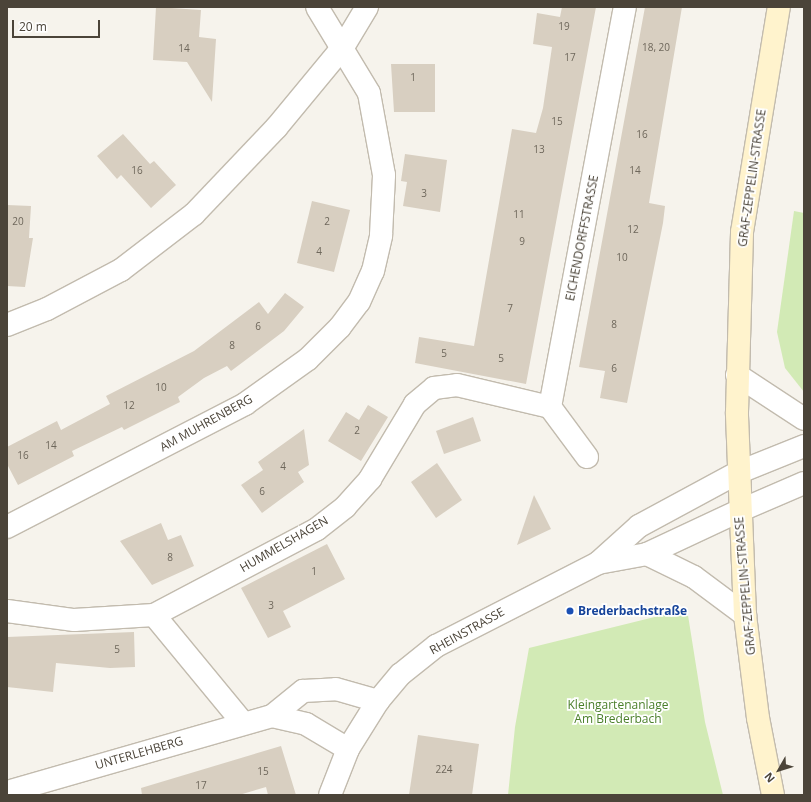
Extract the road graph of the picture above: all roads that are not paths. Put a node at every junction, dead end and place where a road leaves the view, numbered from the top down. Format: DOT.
graph roads {
  1 [pos="317,7"];
  2 [pos="367,7"];
  3 [pos="625,7"];
  4 [pos="779,7"];
  5 [pos="343,47"];
  6 [pos="7,325"];
  7 [pos="737,375"];
  8 [pos="550,407"];
  9 [pos="804,419"];
  10 [pos="804,446"];
  11 [pos="587,457"];
  12 [pos="737,473"];
  13 [pos="804,483"];
  14 [pos="739,511"];
  15 [pos="9,527"];
  16 [pos="647,554"];
  17 [pos="598,563"];
  18 [pos="7,611"];
  19 [pos="154,615"];
  20 [pos="745,615"];
  21 [pos="378,701"];
  22 [pos="272,716"];
  23 [pos="243,723"];
  24 [pos="348,749"];
  25 [pos="7,792"];
  26 [pos="330,795"];
  27 [pos="773,795"];
  1 -- 5 [label="street, AM MUHRENBERG"];
  2 -- 5 [label="street"];
  3 -- 8 [label="street, EICHENDORFFSTRASSE"];
  4 -- 7 [label="main road, GRAF-ZEPPELIN-STRASSE"];
  5 -- 6 [label="street"];
  5 -- 15 [label="street, AM MUHRENBERG"];
  7 -- 9 [label="street"];
  7 -- 12 [label="main road, GRAF-ZEPPELIN-STRASSE"];
  8 -- 11 [label="street"];
  8 -- 19 [label="street, HUMMELSHAGEN"];
  10 -- 12 [label="street"];
  12 -- 14 [label="main road, GRAF-ZEPPELIN-STRASSE"];
  12 -- 17 [label="street, RHEINSTRASSE"];
  13 -- 14 [label="street"];
  14 -- 16 [label="street, RHEINSTRASSE"];
  14 -- 20 [label="main road, GRAF-ZEPPELIN-STRASSE"];
  16 -- 17 [label="street, RHEINSTRASSE"];
  16 -- 20 [label="street"];
  17 -- 21 [label="street, RHEINSTRASSE"];
  18 -- 19 [label="street, HUMMELSHAGEN"];
  19 -- 23 [label="street"];
  20 -- 27 [label="main road, GRAF-ZEPPELIN-STRASSE"];
  21 -- 22 [label="street, UNTERLEHBERG"];
  21 -- 24 [label="street, RHEINSTRASSE"];
  22 -- 23 [label="street, UNTERLEHBERG"];
  22 -- 24 [label="street, UNTERLEHBERG"];
  23 -- 25 [label="street, UNTERLEHBERG"];
  24 -- 26 [label="street, RHEINSTRASSE"];
}
